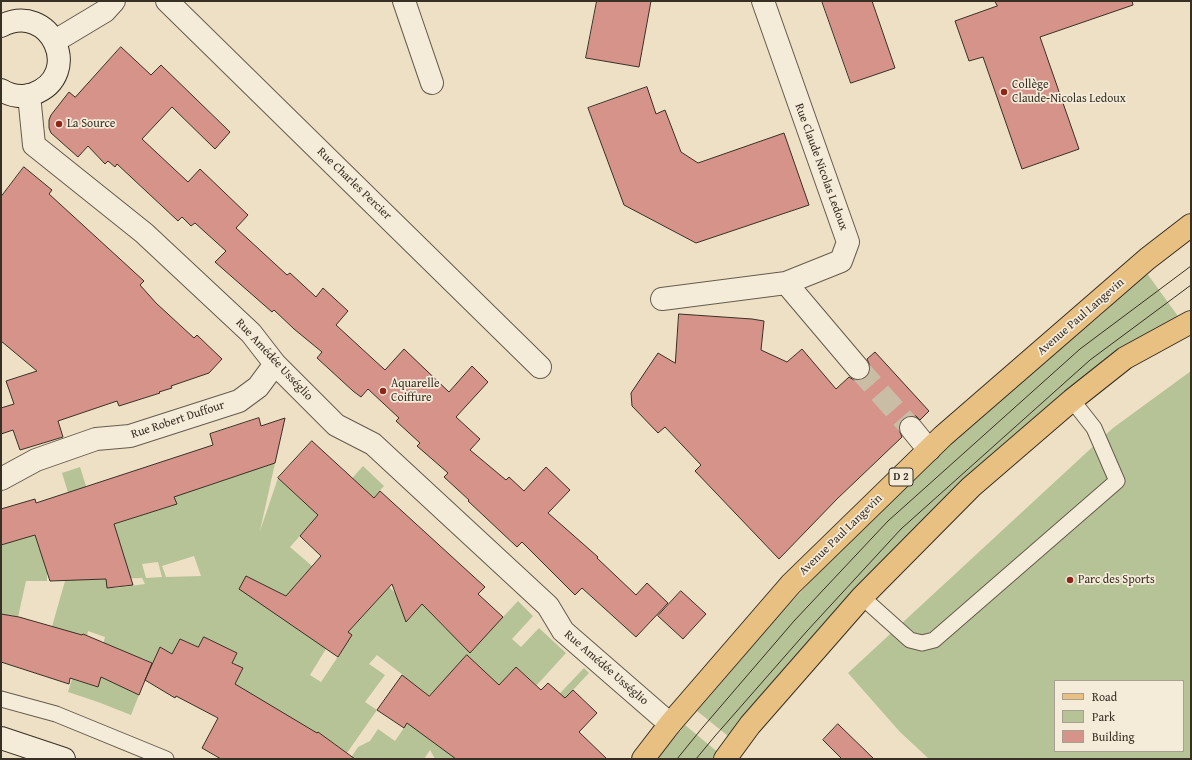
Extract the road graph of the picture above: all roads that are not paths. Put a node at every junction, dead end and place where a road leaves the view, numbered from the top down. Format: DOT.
graph roads {
  1 [pos="114,1"];
  2 [pos="167,1"];
  3 [pos="404,1"];
  4 [pos="763,1"];
  5 [pos="1,26"];
  6 [pos="55,41"];
  7 [pos="432,83"];
  8 [pos="29,95"];
  9 [pos="3,96"];
  10 [pos="1191,226"];
  11 [pos="786,283"];
  12 [pos="662,299"];
  13 [pos="1191,322"];
  14 [pos="275,364"];
  15 [pos="540,367"];
  16 [pos="858,368"];
  17 [pos="1072,400"];
  18 [pos="911,428"];
  19 [pos="929,450"];
  20 [pos="1,479"];
  21 [pos="862,597"];
  22 [pos="1,699"];
  23 [pos="670,724"];
  24 [pos="1,738"];
  25 [pos="64,759"];
  26 [pos="166,759"];
  27 [pos="643,759"];
  28 [pos="725,759"];
  1 -- 6 [label="street"];
  2 -- 15 [label="street, Rue Charles Percier"];
  3 -- 7 [label="street"];
  4 -- 11 [label="street, Rue Claude Nicolas Ledoux"];
  5 -- 6 [label="street"];
  6 -- 8 [label="street"];
  8 -- 9 [label="street"];
  8 -- 14 [label="street, Rue Amédée Usséglio"];
  10 -- 19 [label="main road, Avenue Paul Langevin / D 2"];
  11 -- 12 [label="street, Rue Claude Nicolas Ledoux"];
  11 -- 16 [label="street"];
  13 -- 17 [label="main road"];
  14 -- 20 [label="street, Rue Robert Duffour"];
  14 -- 23 [label="street, Rue Amédée Usséglio"];
  17 -- 21 [label="main road"];
  17 -- 21 [label="lane"];
  18 -- 19 [label="street"];
  19 -- 23 [label="main road, Avenue Paul Langevin / D 2"];
  21 -- 28 [label="main road"];
  22 -- 26 [label="lane"];
  23 -- 27 [label="main road, Avenue Paul Langevin / D 2"];
  24 -- 25 [label="street"];
}
